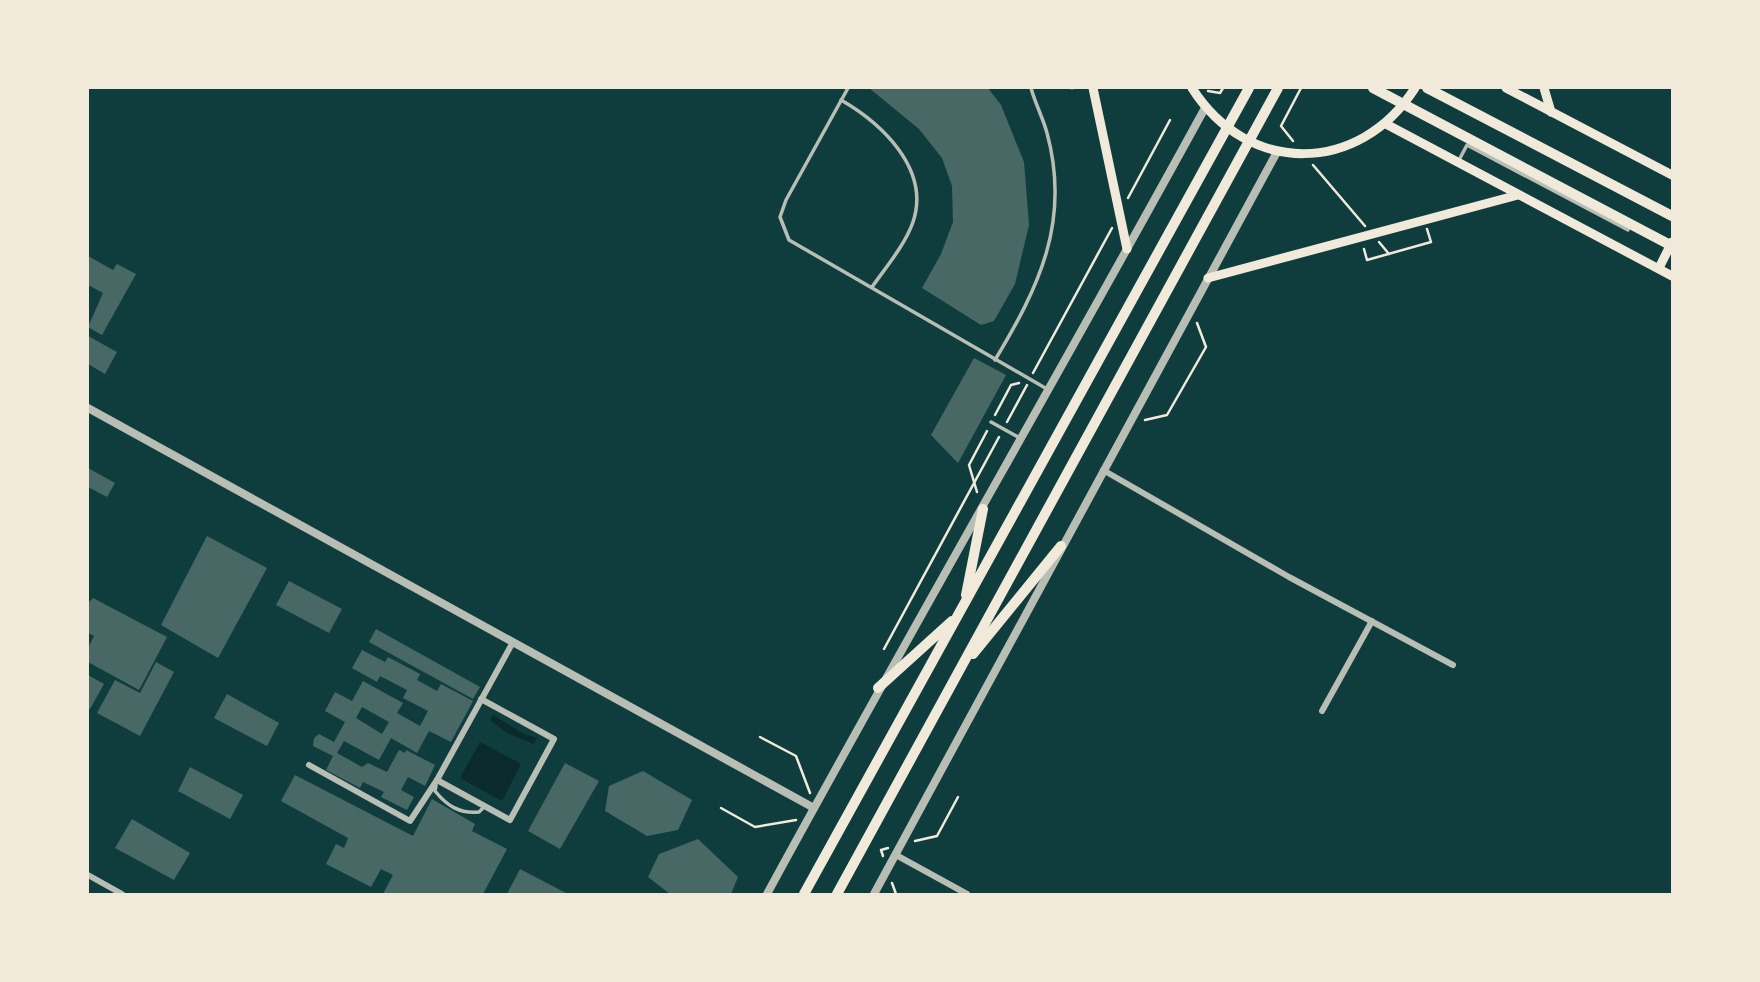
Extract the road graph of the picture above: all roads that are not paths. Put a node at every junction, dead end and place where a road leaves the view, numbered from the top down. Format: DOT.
graph roads {
  1 [pos="848,88"];
  2 [pos="1031,88"];
  3 [pos="1093,88"];
  4 [pos="1192,88"];
  5 [pos="1249,88"];
  6 [pos="1278,88"];
  7 [pos="1373,88"];
  8 [pos="1415,88"];
  9 [pos="1427,88"];
  10 [pos="1506,88"];
  11 [pos="1544,88"];
  12 [pos="841,100"];
  13 [pos="1205,108"];
  14 [pos="1551,112"];
  15 [pos="1386,124"];
  16 [pos="1277,152"];
  17 [pos="1458,162"];
  18 [pos="1672,175"];
  19 [pos="1518,195"];
  20 [pos="1672,216"];
  21 [pos="1628,230"];
  22 [pos="1672,244"];
  23 [pos="1127,249"];
  24 [pos="1658,268"];
  25 [pos="1672,276"];
  26 [pos="1208,278"];
  27 [pos="873,287"];
  28 [pos="995,360"];
  29 [pos="1049,390"];
  30 [pos="88,408"];
  31 [pos="991,422"];
  32 [pos="1022,439"];
  33 [pos="1103,470"];
  34 [pos="983,509"];
  35 [pos="1061,546"];
  36 [pos="961,610"];
  37 [pos="1371,621"];
  38 [pos="513,642"];
  39 [pos="1453,665"];
  40 [pos="956,675"];
  41 [pos="878,688"];
  42 [pos="481,699"];
  43 [pos="1322,711"];
  44 [pos="309,765"];
  45 [pos="437,780"];
  46 [pos="485,806"];
  47 [pos="814,808"];
  48 [pos="896,855"];
  49 [pos="88,876"];
  50 [pos="122,894"];
  51 [pos="767,894"];
  52 [pos="804,894"];
  53 [pos="837,894"];
  54 [pos="874,894"];
  55 [pos="967,894"];
  1 -- 12 [label="lane"];
  2 -- 28 [label="lane"];
  3 -- 23 [label="main road"];
  4 -- 13 [label="main road"];
  5 -- 36 [label="highway"];
  6 -- 40 [label="highway"];
  7 -- 22 [label="highway"];
  8 -- 15 [label="main road"];
  9 -- 20 [label="highway"];
  10 -- 14 [label="main road"];
  11 -- 14 [label="main road"];
  12 -- 27 [label="lane"];
  12 -- 27 [label="lane"];
  13 -- 16 [label="main road"];
  13 -- 23 [label="street"];
  14 -- 18 [label="main road"];
  15 -- 16 [label="main road"];
  15 -- 17 [label="main road"];
  16 -- 26 [label="street"];
  17 -- 19 [label="main road"];
  17 -- 21 [label="lane"];
  19 -- 24 [label="main road"];
  19 -- 26 [label="main road"];
  22 -- 24 [label="main road"];
  23 -- 29 [label="street"];
  24 -- 25 [label="main road"];
  26 -- 33 [label="street"];
  27 -- 28 [label="lane"];
  28 -- 29 [label="lane"];
  29 -- 32 [label="street"];
  30 -- 38 [label="street"];
  31 -- 32 [label="lane"];
  32 -- 34 [label="street"];
  33 -- 35 [label="street"];
  33 -- 37 [label="street"];
  34 -- 36 [label="highway"];
  34 -- 41 [label="street"];
  35 -- 40 [label="highway"];
  35 -- 48 [label="street"];
  36 -- 41 [label="highway"];
  36 -- 52 [label="highway"];
  37 -- 39 [label="street"];
  37 -- 43 [label="street"];
  38 -- 42 [label="street"];
  38 -- 47 [label="street"];
  40 -- 53 [label="highway"];
  41 -- 47 [label="street"];
  42 -- 45 [label="street"];
  42 -- 46 [label="street"];
  44 -- 45 [label="street"];
  45 -- 46 [label="street"];
  45 -- 46 [label="lane"];
  47 -- 51 [label="street"];
  48 -- 54 [label="street"];
  48 -- 55 [label="street"];
  49 -- 50 [label="street"];
}
